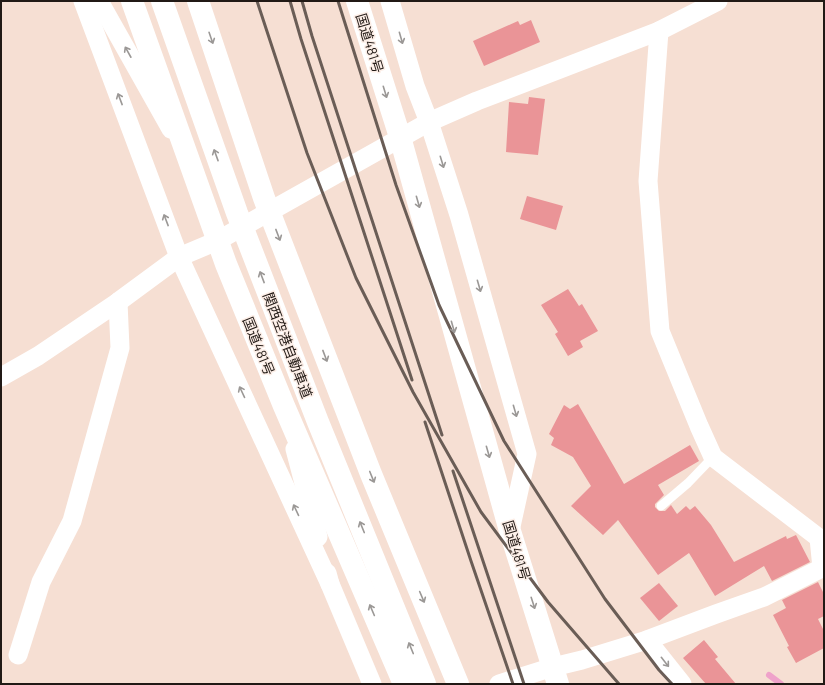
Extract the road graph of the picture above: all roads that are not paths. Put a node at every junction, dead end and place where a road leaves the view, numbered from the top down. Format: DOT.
graph roads {
  1 [pos="83,1"];
  2 [pos="99,1"];
  3 [pos="132,1"];
  4 [pos="162,1"];
  5 [pos="198,1"];
  6 [pos="356,1"];
  7 [pos="390,1"];
  8 [pos="718,1"];
  9 [pos="659,31"];
  10 [pos="429,122"];
  11 [pos="400,137"];
  12 [pos="188,160"];
  13 [pos="217,241"];
  14 [pos="179,257"];
  15 [pos="118,302"];
  16 [pos="1,377"];
  17 [pos="284,406"];
  18 [pos="713,457"];
  19 [pos="661,506"];
  20 [pos="510,531"];
  21 [pos="823,568"];
  22 [pos="330,584"];
  23 [pos="648,640"];
  24 [pos="18,655"];
  25 [pos="556,675"];
  26 [pos="372,684"];
  27 [pos="404,684"];
  28 [pos="425,684"];
  29 [pos="458,684"];
  30 [pos="499,684"];
  31 [pos="682,684"];
  14 -- 1 [label="street, one-way"];
  12 -- 2 [label="street, one-way"];
  3 -- 12 [label="highway, 国道481号"];
  28 -- 4 [label="highway, 関西空港自動車道, one-way"];
  5 -- 29 [label="highway, one-way"];
  6 -- 11 [label="highway, 国道481号, one-way"];
  7 -- 10 [label="street, one-way"];
  8 -- 9 [label="street"];
  9 -- 10 [label="street"];
  9 -- 18 [label="street"];
  10 -- 11 [label="street"];
  10 -- 20 [label="street, one-way"];
  11 -- 13 [label="street"];
  11 -- 20 [label="highway, 国道481号, one-way"];
  12 -- 13 [label="highway, 国道481号"];
  13 -- 14 [label="street"];
  13 -- 17 [label="highway, 国道481号"];
  14 -- 15 [label="street"];
  22 -- 14 [label="street, one-way"];
  15 -- 16 [label="street"];
  15 -- 24 [label="street"];
  17 -- 22 [label="street"];
  27 -- 17 [label="highway, 国道481号, one-way"];
  18 -- 19 [label="lane"];
  18 -- 21 [label="street"];
  20 -- 25 [label="highway, 国道481号, one-way"];
  21 -- 23 [label="street"];
  22 -- 26 [label="street"];
  23 -- 25 [label="street"];
  23 -- 31 [label="street, one-way"];
  25 -- 30 [label="street"];
}
